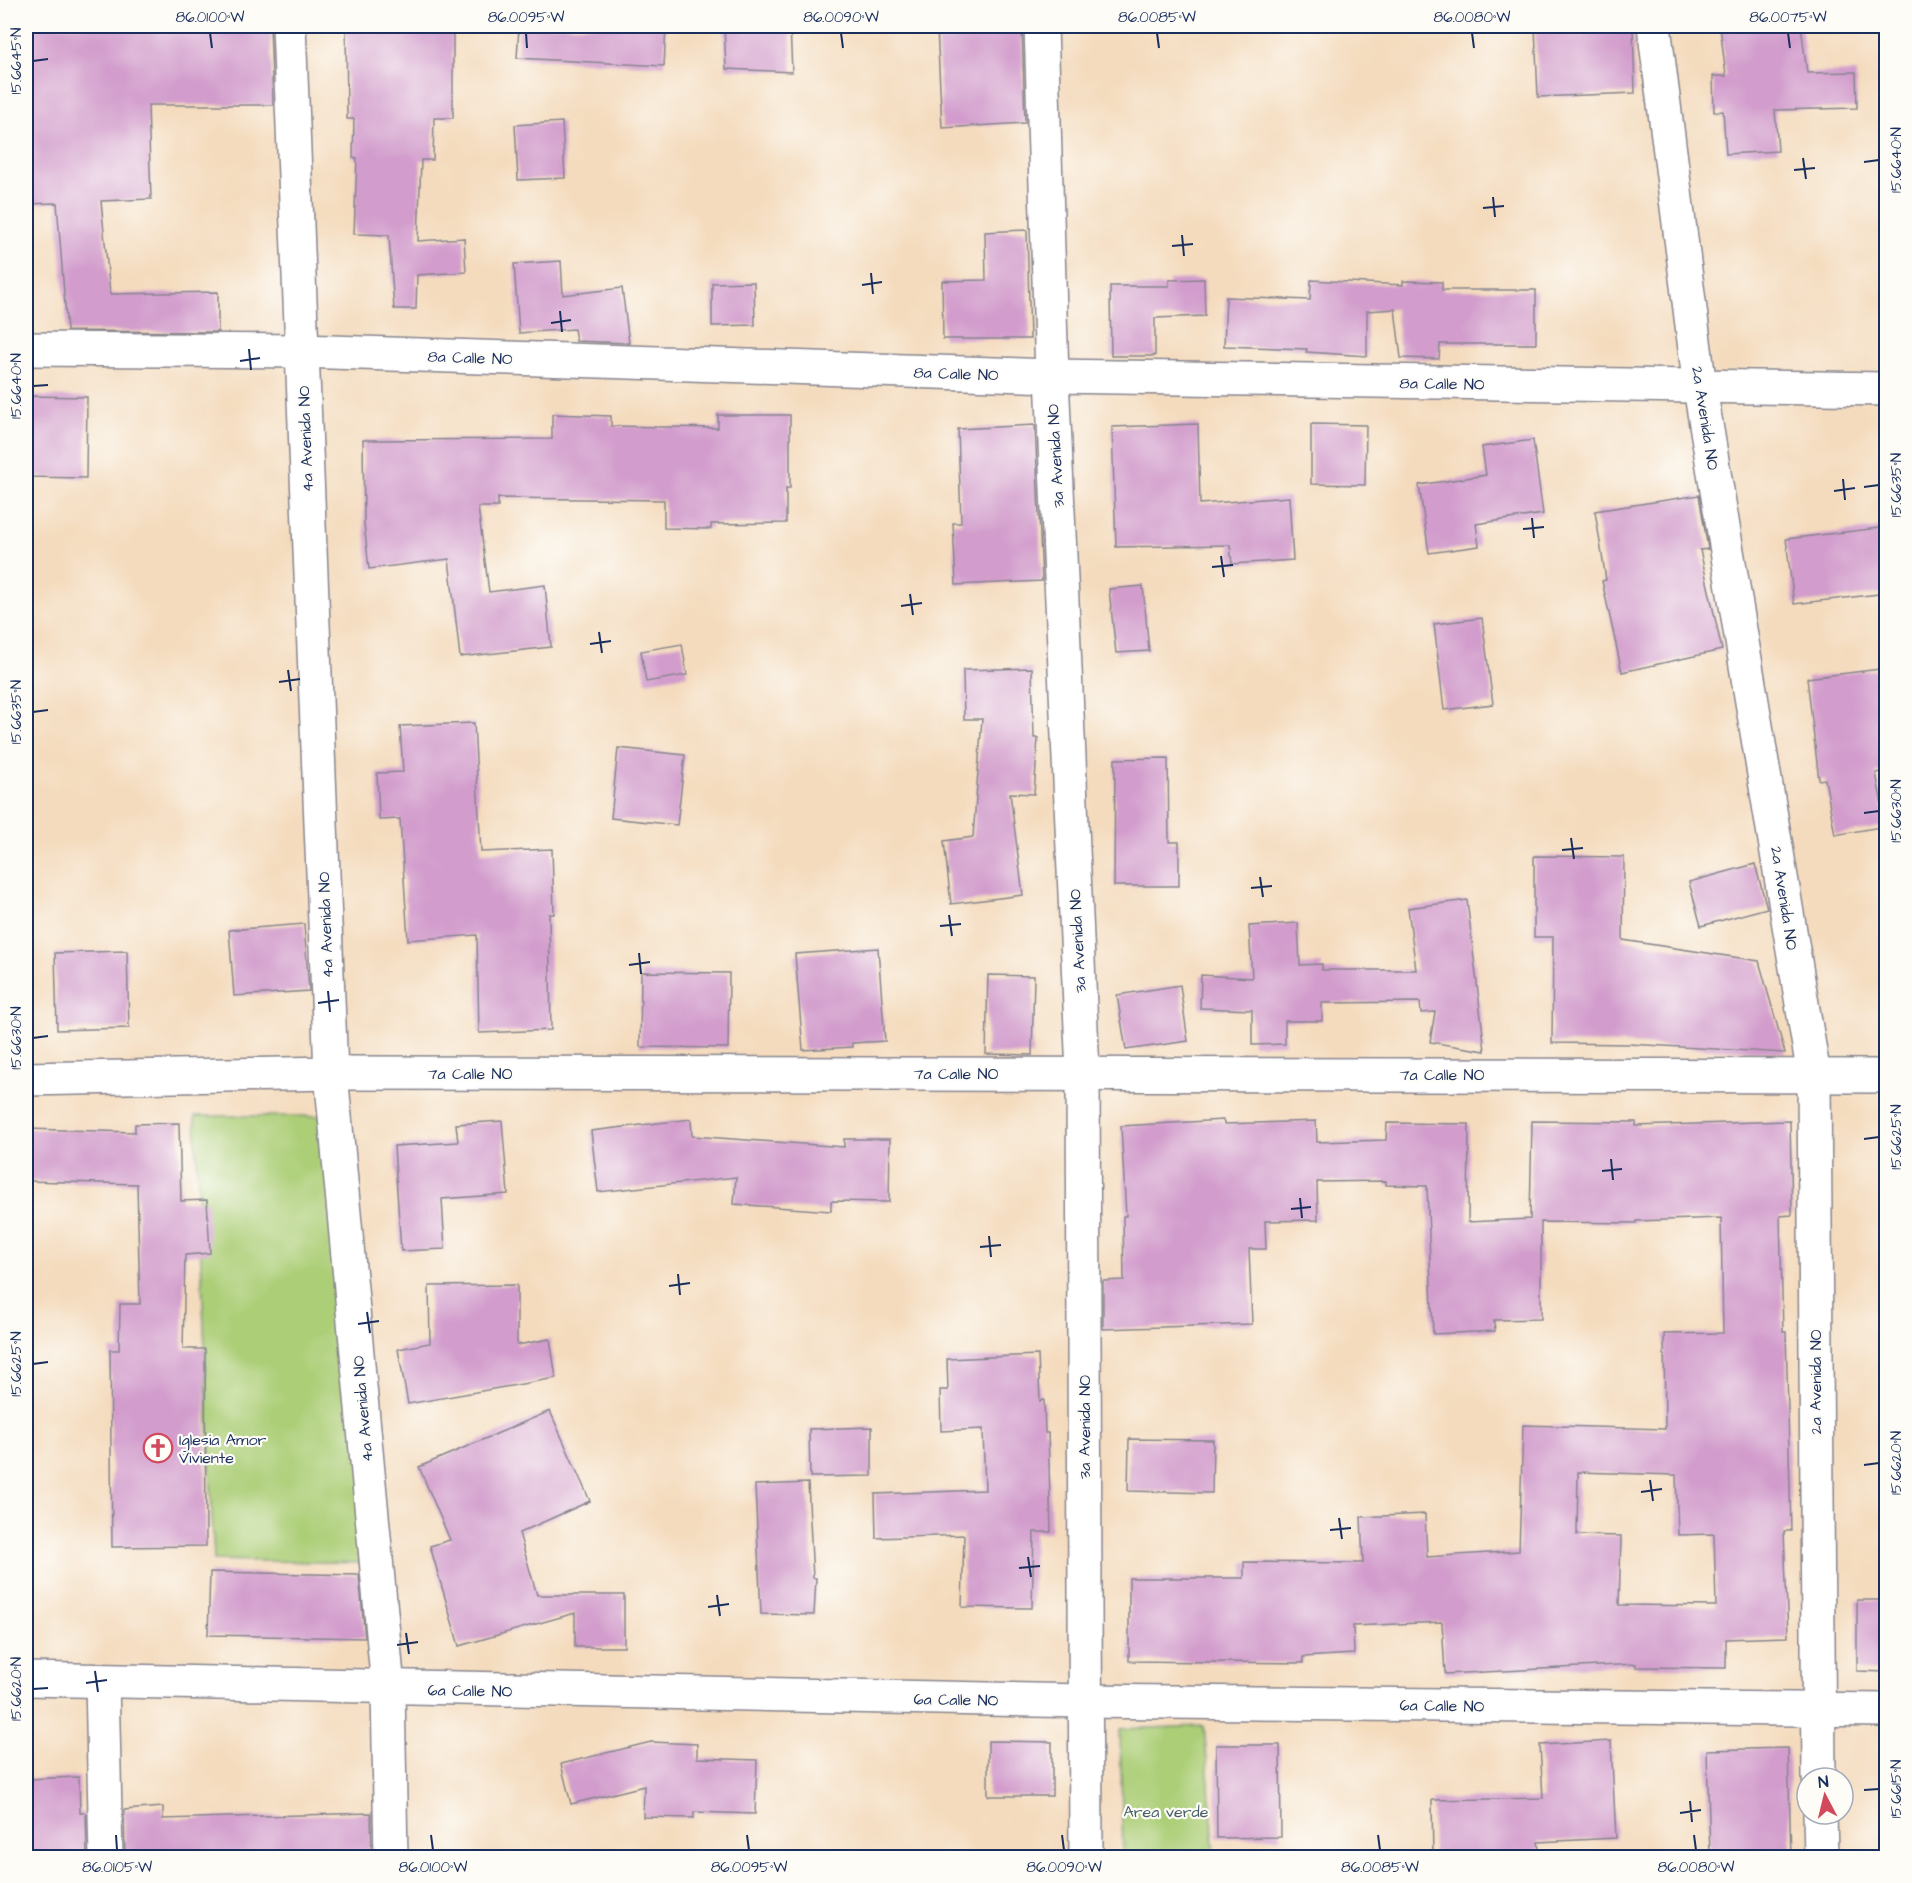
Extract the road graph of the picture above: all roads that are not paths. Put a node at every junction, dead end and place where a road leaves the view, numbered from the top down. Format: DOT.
graph roads {
  1 [pos="289,26"];
  2 [pos="1041,26"];
  3 [pos="1654,26"];
  4 [pos="26,349"];
  5 [pos="301,351"];
  6 [pos="1052,376"];
  7 [pos="1700,388"];
  8 [pos="1887,389"];
  9 [pos="1083,1072"];
  10 [pos="331,1073"];
  11 [pos="1814,1076"];
  12 [pos="1887,1076"];
  13 [pos="26,1079"];
  14 [pos="26,1679"];
  15 [pos="102,1681"];
  16 [pos="388,1688"];
  17 [pos="1085,1701"];
  18 [pos="1817,1710"];
  19 [pos="1887,1710"];
  20 [pos="1819,1766"];
  21 [pos="1820,1826"];
  22 [pos="106,1857"];
  23 [pos="391,1857"];
  24 [pos="1086,1857"];
  25 [pos="1821,1857"];
  1 -- 5 [label="street, 4a Avenida NO"];
  2 -- 6 [label="street, 3a Avenida NO"];
  3 -- 7 [label="street, 2a Avenida NO"];
  4 -- 5 [label="street, 8a Calle NO"];
  5 -- 6 [label="street, 8a Calle NO"];
  5 -- 10 [label="street, 4a Avenida NO"];
  6 -- 7 [label="street, 8a Calle NO"];
  6 -- 9 [label="street, 3a Avenida NO"];
  7 -- 8 [label="street, 8a Calle NO"];
  7 -- 11 [label="street, 2a Avenida NO"];
  9 -- 10 [label="street, 7a Calle NO"];
  9 -- 11 [label="street, 7a Calle NO"];
  9 -- 17 [label="street, 3a Avenida NO"];
  10 -- 13 [label="street, 7a Calle NO"];
  10 -- 16 [label="street, 4a Avenida NO"];
  11 -- 12 [label="street, 7a Calle NO"];
  11 -- 18 [label="street, 2a Avenida NO"];
  14 -- 15 [label="street, 6a Calle NO"];
  15 -- 16 [label="street, 6a Calle NO"];
  15 -- 22 [label="street"];
  16 -- 17 [label="street, 6a Calle NO"];
  16 -- 23 [label="street, 4a Avenida NO"];
  17 -- 18 [label="street, 6a Calle NO"];
  17 -- 24 [label="street, 3a Avenida NO"];
  18 -- 19 [label="street, 6a Calle NO"];
  18 -- 20 [label="street, 2a Avenida NO"];
  21 -- 25 [label="street"];
}
